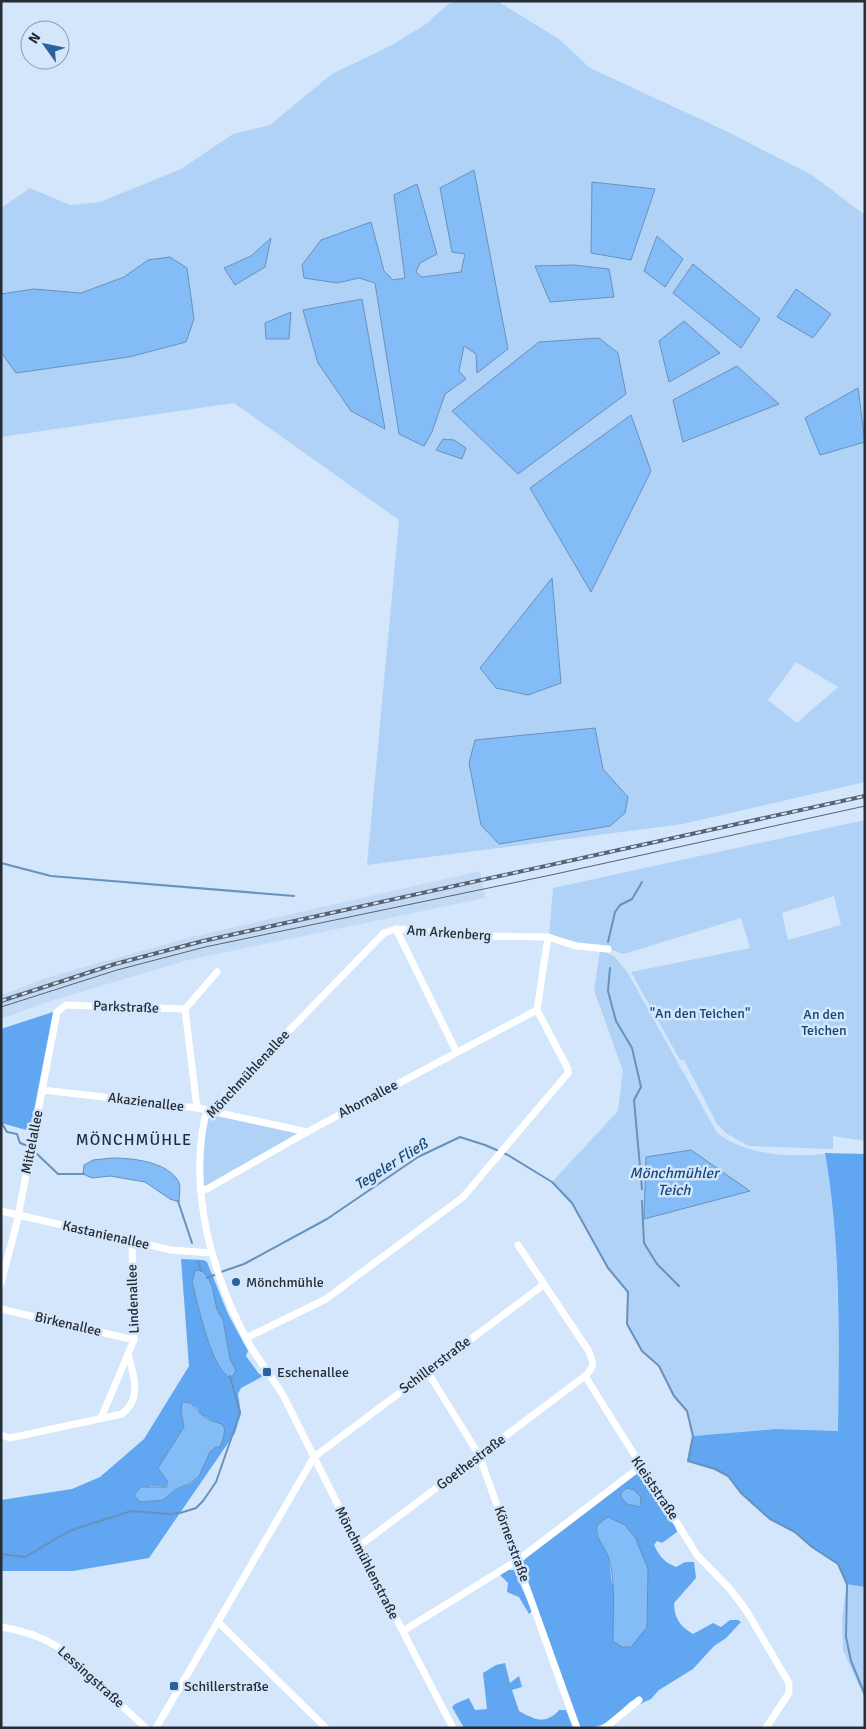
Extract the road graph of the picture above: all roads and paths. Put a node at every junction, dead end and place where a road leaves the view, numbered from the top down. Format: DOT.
graph roads {
  1 [pos="396,929"];
  2 [pos="548,937"];
  3 [pos="608,949"];
  4 [pos="217,972"];
  5 [pos="66,1005"];
  6 [pos="185,1009"];
  7 [pos="537,1010"];
  8 [pos="456,1051"];
  9 [pos="42,1090"];
  10 [pos="197,1108"];
  11 [pos="213,1111"];
  12 [pos="307,1132"];
  13 [pos="200,1190"];
  14 [pos="1,1211"];
  15 [pos="18,1214"];
  16 [pos="132,1242"];
  17 [pos="518,1245"];
  18 [pos="212,1253"];
  19 [pos="1,1283"];
  20 [pos="543,1285"];
  21 [pos="1,1308"];
  22 [pos="246,1338"];
  23 [pos="134,1340"];
  24 [pos="128,1354"];
  25 [pos="426,1370"];
  26 [pos="585,1376"];
  27 [pos="283,1397"];
  28 [pos="101,1418"];
  29 [pos="1,1435"];
  30 [pos="479,1456"];
  31 [pos="314,1457"];
  32 [pos="640,1467"];
  33 [pos="358,1547"];
  34 [pos="518,1560"];
  35 [pos="218,1622"];
  36 [pos="1,1627"];
  37 [pos="403,1631"];
  38 [pos="639,1700"];
  39 [pos="146,1728"];
  40 [pos="156,1728"];
  41 [pos="326,1728"];
  42 [pos="453,1728"];
  43 [pos="577,1728"];
  44 [pos="605,1728"];
  45 [pos="766,1728"];
  1 -- 2 [label="street, Am Arkenberg"];
  1 -- 8 [label="street, Am Arkenberg"];
  1 -- 11 [label="street, Mönchmühlenallee"];
  2 -- 3 [label="street, Am Arkenberg"];
  2 -- 7 [label="street"];
  4 -- 6 [label="street"];
  5 -- 6 [label="street, Parkstraße"];
  5 -- 9 [label="street, Mittelallee"];
  6 -- 10 [label="street"];
  7 -- 8 [label="street, Ahornallee"];
  7 -- 22 [label="street"];
  8 -- 12 [label="street, Ahornallee"];
  9 -- 10 [label="street, Akazienallee"];
  9 -- 15 [label="street, Mittelallee"];
  10 -- 11 [label="street, Akazienallee"];
  11 -- 12 [label="street, Akazienallee"];
  11 -- 13 [label="street, Mönchmühlenallee"];
  12 -- 13 [label="street, Ahornallee"];
  13 -- 18 [label="street, Mönchmühlenallee"];
  14 -- 15 [label="street, Kastanienallee"];
  15 -- 16 [label="street, Kastanienallee"];
  15 -- 19 [label="street, Mittelallee"];
  16 -- 18 [label="street, Kastanienallee"];
  16 -- 23 [label="street, Lindenallee"];
  17 -- 20 [label="street"];
  18 -- 22 [label="street, Mönchmühlenallee"];
  20 -- 25 [label="street, Schillerstraße"];
  20 -- 26 [label="street"];
  21 -- 23 [label="street, Birkenallee"];
  22 -- 27 [label="street, Mönchmühlenallee"];
  23 -- 24 [label="street, Lindenallee"];
  24 -- 28 [label="street, Lindenallee"];
  24 -- 28 [label="street, Lindenallee"];
  25 -- 30 [label="street, Körnerstraße"];
  25 -- 31 [label="street, Schillerstraße"];
  26 -- 30 [label="street, Goethestraße"];
  26 -- 32 [label="street, Kleiststraße"];
  27 -- 31 [label="street, Mönchmühlenstraße"];
  28 -- 29 [label="street, Lindenallee"];
  30 -- 33 [label="street, Goethestraße"];
  30 -- 34 [label="street, Körnerstraße"];
  31 -- 33 [label="street, Mönchmühlenstraße"];
  31 -- 35 [label="street, Schillerstraße"];
  32 -- 34 [label="street"];
  32 -- 45 [label="street, Kleiststraße"];
  33 -- 37 [label="street, Mönchmühlenstraße"];
  34 -- 37 [label="street"];
  34 -- 43 [label="street, Körnerstraße"];
  35 -- 40 [label="street, Schillerstraße"];
  35 -- 41 [label="street"];
  36 -- 39 [label="street, Lessingstraße"];
  37 -- 42 [label="street, Mönchmühlenstraße"];
  38 -- 44 [label="street"];
}
